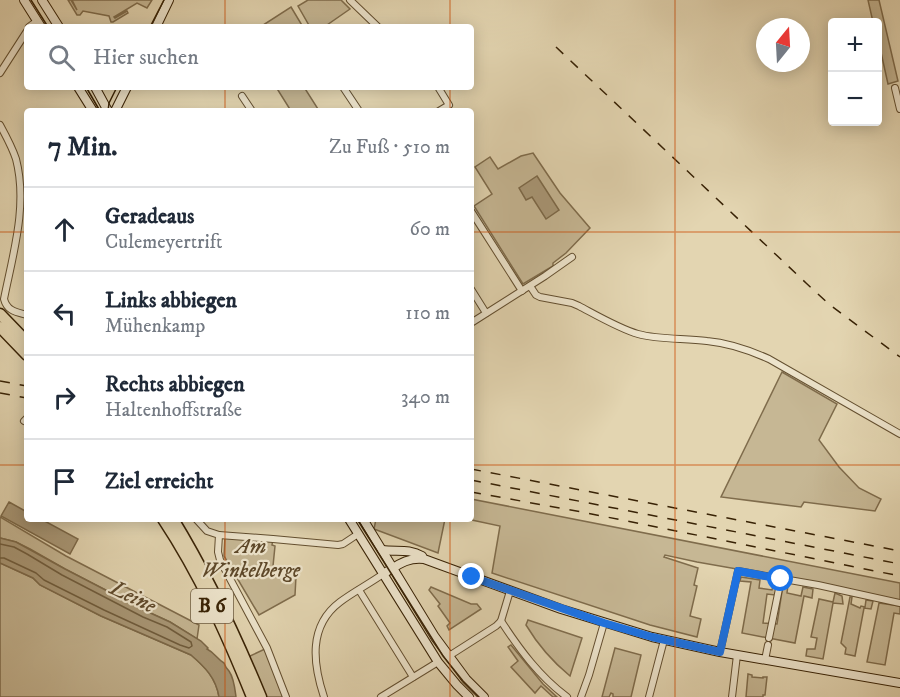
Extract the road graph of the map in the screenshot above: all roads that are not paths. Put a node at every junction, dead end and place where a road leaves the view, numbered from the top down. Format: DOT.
graph roads {
  1 [pos="24,0"];
  2 [pos="42,0"];
  3 [pos="169,0"];
  4 [pos="350,0"];
  5 [pos="33,24"];
  6 [pos="56,24"];
  7 [pos="157,24"];
  8 [pos="375,24"];
  9 [pos="24,41"];
  10 [pos="0,73"];
  11 [pos="896,88"];
  12 [pos="80,90"];
  13 [pos="97,90"];
  14 [pos="126,90"];
  15 [pos="345,90"];
  16 [pos="440,90"];
  17 [pos="242,96"];
  18 [pos="91,108"];
  19 [pos="106,108"];
  20 [pos="116,108"];
  21 [pos="250,108"];
  22 [pos="357,108"];
  23 [pos="445,108"];
  24 [pos="900,109"];
  25 [pos="0,125"];
  26 [pos="474,216"];
  27 [pos="572,257"];
  28 [pos="530,286"];
  29 [pos="522,291"];
  30 [pos="474,294"];
  31 [pos="486,313"];
  32 [pos="0,314"];
  33 [pos="24,314"];
  34 [pos="474,321"];
  35 [pos="0,327"];
  36 [pos="24,339"];
  37 [pos="24,352"];
  38 [pos="900,434"];
  39 [pos="165,522"];
  40 [pos="175,522"];
  41 [pos="198,522"];
  42 [pos="351,522"];
  43 [pos="365,522"];
  44 [pos="358,534"];
  45 [pos="219,535"];
  46 [pos="382,550"];
  47 [pos="429,560"];
  48 [pos="393,568"];
  49 [pos="383,574"];
  50 [pos="781,579"];
  51 [pos="359,590"];
  52 [pos="510,591"];
  53 [pos="900,603"];
  54 [pos="501,621"];
  55 [pos="604,623"];
  56 [pos="664,639"];
  57 [pos="720,652"];
  58 [pos="737,655"];
  59 [pos="449,656"];
  60 [pos="765,660"];
  61 [pos="438,662"];
  62 [pos="413,677"];
  63 [pos="900,683"];
  64 [pos="252,697"];
  65 [pos="261,697"];
  66 [pos="286,697"];
  67 [pos="324,697"];
  68 [pos="381,697"];
  69 [pos="469,697"];
  70 [pos="484,697"];
  71 [pos="567,697"];
  72 [pos="581,697"];
  73 [pos="649,697"];
  74 [pos="732,697"];
  1 -- 5 [label="street"];
  2 -- 6 [label="street"];
  3 -- 7 [label="street"];
  4 -- 8 [label="street"];
  9 -- 10 [label="street"];
  11 -- 24 [label="street"];
  12 -- 18 [label="street"];
  13 -- 19 [label="street"];
  14 -- 20 [label="street"];
  15 -- 22 [label="street"];
  16 -- 23 [label="street"];
  17 -- 21 [label="street"];
  25 -- 33 [label="street"];
  26 -- 29 [label="street"];
  27 -- 28 [label="street"];
  28 -- 29 [label="street"];
  28 -- 38 [label="street"];
  29 -- 31 [label="street"];
  30 -- 31 [label="street"];
  31 -- 34 [label="street"];
  32 -- 36 [label="highway"];
  35 -- 37 [label="highway"];
  39 -- 64 [label="highway, B 6"];
  40 -- 65 [label="highway, B 6"];
  41 -- 45 [label="street"];
  42 -- 44 [label="street"];
  43 -- 46 [label="street"];
  44 -- 45 [label="street"];
  44 -- 49 [label="street"];
  45 -- 66 [label="street"];
  46 -- 47 [label="street"];
  46 -- 48 [label="street"];
  47 -- 48 [label="street"];
  47 -- 52 [label="street"];
  48 -- 49 [label="street"];
  48 -- 59 [label="street"];
  49 -- 51 [label="street"];
  49 -- 61 [label="street"];
  50 -- 53 [label="street"];
  50 -- 57 [label="street"];
  50 -- 60 [label="street"];
  51 -- 62 [label="street"];
  51 -- 67 [label="street"];
  52 -- 54 [label="street"];
  52 -- 55 [label="street"];
  54 -- 59 [label="street"];
  54 -- 71 [label="street"];
  55 -- 56 [label="street"];
  55 -- 72 [label="street"];
  56 -- 57 [label="street"];
  56 -- 73 [label="street"];
  57 -- 58 [label="street"];
  58 -- 60 [label="street"];
  58 -- 74 [label="street"];
  59 -- 70 [label="street"];
  60 -- 63 [label="street"];
  61 -- 62 [label="street"];
  61 -- 69 [label="street"];
  62 -- 68 [label="street"];
}
